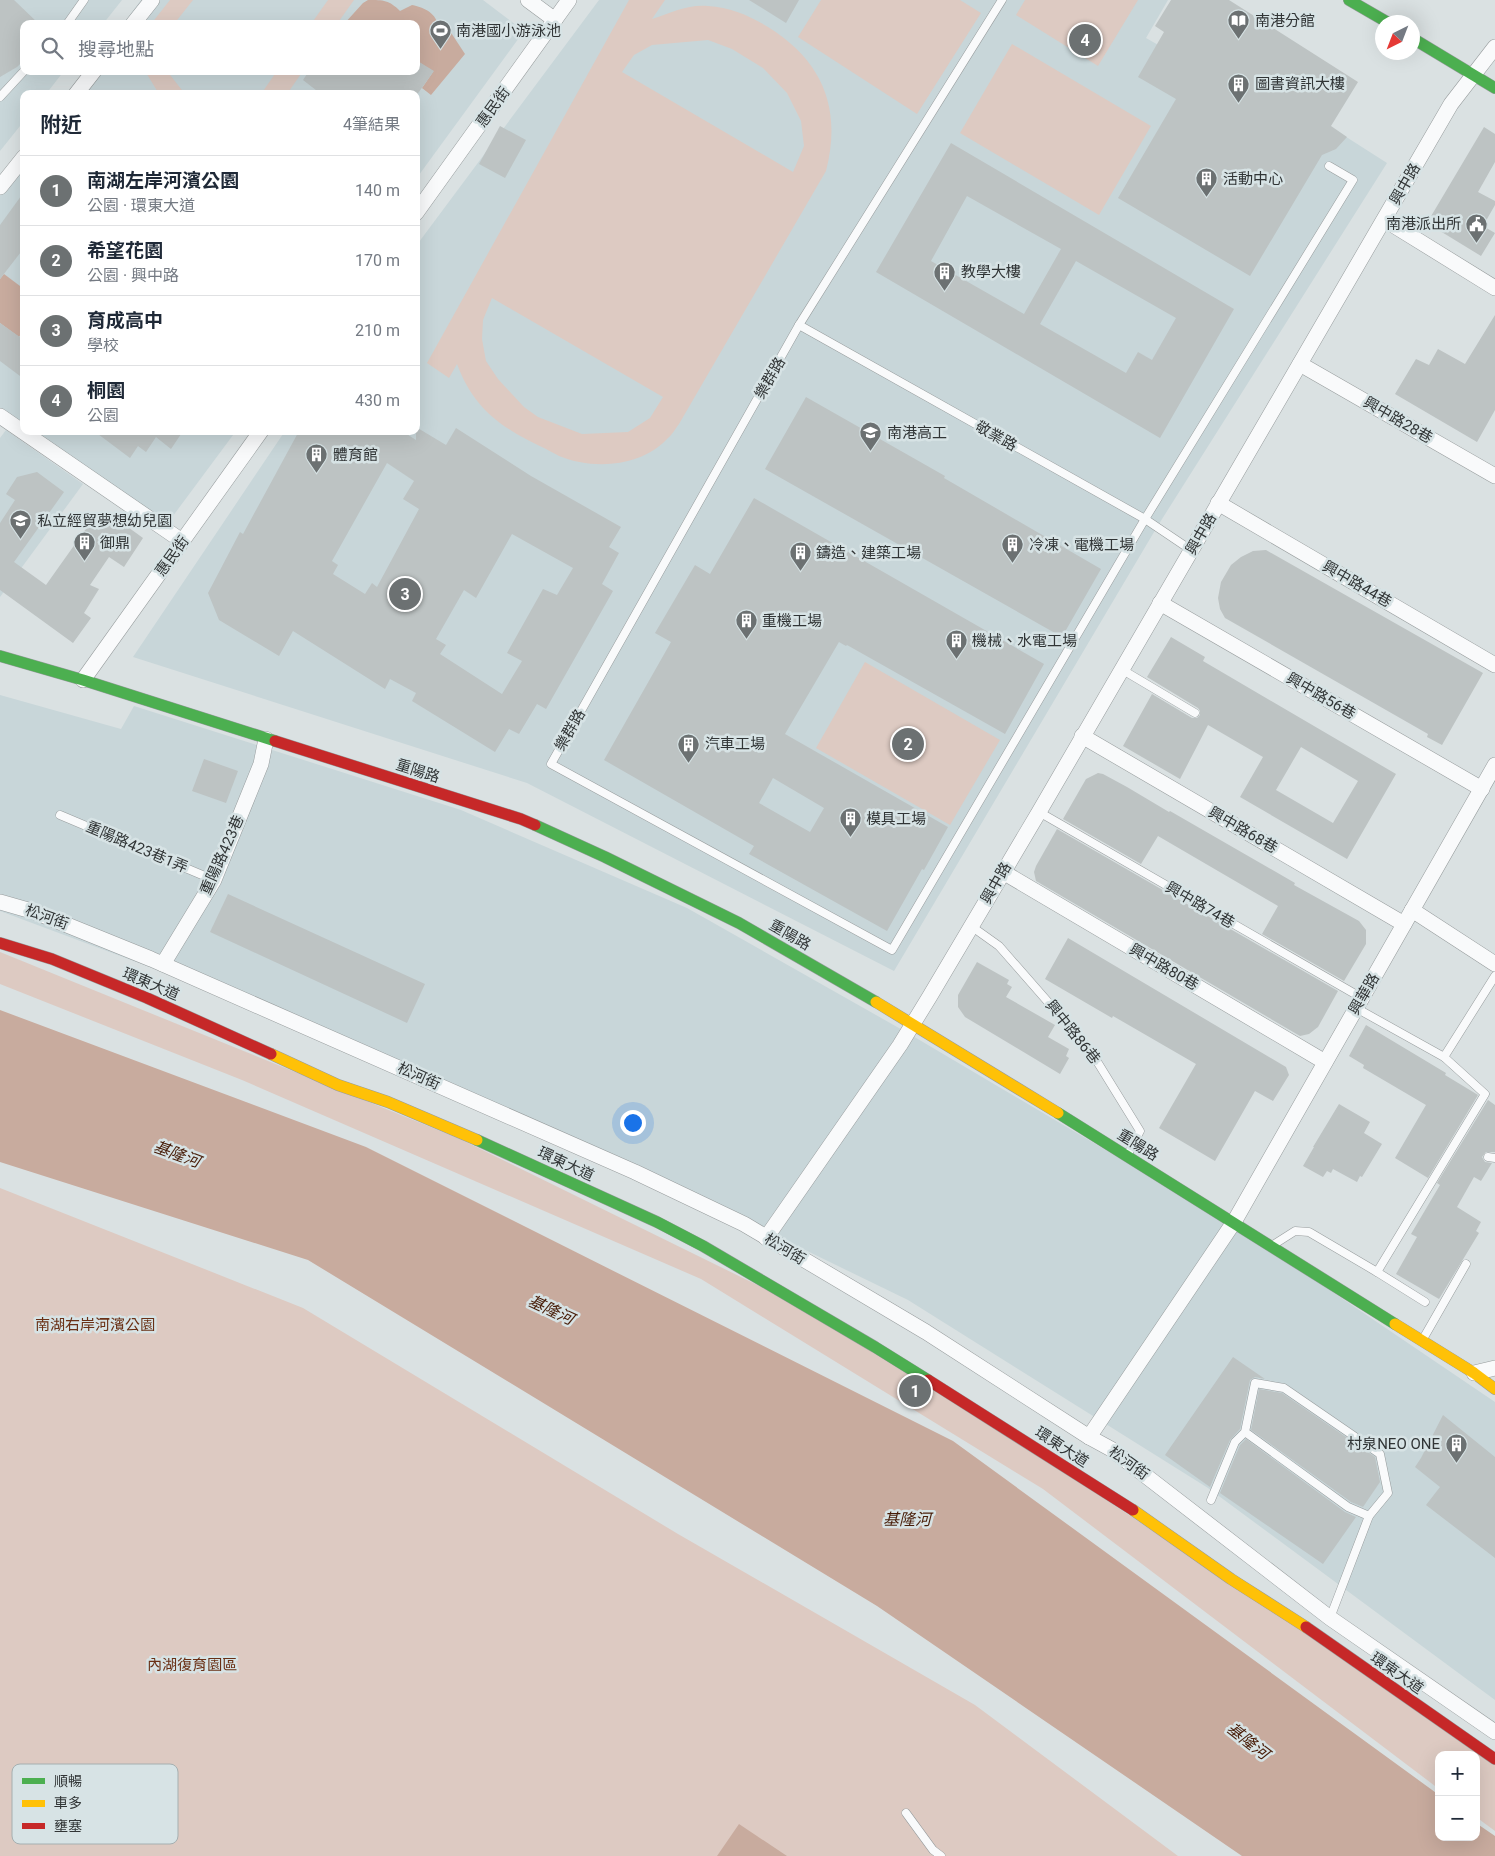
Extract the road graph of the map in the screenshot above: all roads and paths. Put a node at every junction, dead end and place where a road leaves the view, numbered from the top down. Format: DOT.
graph roads {
  1 [pos="84,0"];
  2 [pos="152,0"];
  3 [pos="528,0"];
  4 [pos="569,0"];
  5 [pos="1002,0"];
  6 [pos="1349,0"];
  7 [pos="1375,15"];
  8 [pos="70,20"];
  9 [pos="135,20"];
  10 [pos="555,20"];
  11 [pos="1420,43"];
  12 [pos="1495,47"];
  13 [pos="20,75"];
  14 [pos="91,75"];
  15 [pos="1474,76"];
  16 [pos="1495,88"];
  17 [pos="79,90"];
  18 [pos="0,97"];
  19 [pos="20,162"];
  20 [pos="1329,166"];
  21 [pos="0,187"];
  22 [pos="420,203"];
  23 [pos="1385,220"];
  24 [pos="1495,288"];
  25 [pos="799,325"];
  26 [pos="1300,364"];
  27 [pos="0,416"];
  28 [pos="20,430"];
  29 [pos="28,435"];
  30 [pos="258,435"];
  31 [pos="1495,476"];
  32 [pos="1218,504"];
  33 [pos="1145,519"];
  34 [pos="182,541"];
  35 [pos="1191,550"];
  36 [pos="1160,603"];
  37 [pos="0,656"];
  38 [pos="1495,665"];
  39 [pos="1121,669"];
  40 [pos="83,680"];
  41 [pos="1194,713"];
  42 [pos="1082,736"];
  43 [pos="266,739"];
  44 [pos="1495,765"];
  45 [pos="1482,789"];
  46 [pos="1039,812"];
  47 [pos="60,815"];
  48 [pos="1003,872"];
  49 [pos="214,880"];
  50 [pos="0,902"];
  51 [pos="1412,910"];
  52 [pos="1404,924"];
  53 [pos="971,926"];
  54 [pos="0,944"];
  55 [pos="163,964"];
  56 [pos="1495,964"];
  57 [pos="1495,976"];
  58 [pos="1359,1003"];
  59 [pos="913,1024"];
  60 [pos="1444,1057"];
  61 [pos="1325,1062"];
  62 [pos="1128,1156"];
  63 [pos="1234,1222"];
  64 [pos="766,1238"];
  65 [pos="1272,1246"];
  66 [pos="1466,1264"];
  67 [pos="1377,1272"];
  68 [pos="1425,1302"];
  69 [pos="1422,1341"];
  70 [pos="1495,1368"];
  71 [pos="1474,1373"];
  72 [pos="1495,1389"];
  73 [pos="1245,1432"];
  74 [pos="1088,1437"];
  75 [pos="1211,1500"];
  76 [pos="1369,1516"];
  77 [pos="1330,1618"];
  78 [pos="1495,1732"];
  79 [pos="1495,1760"];
  80 [pos="906,1813"];
  81 [pos="941,1856"];
  1 -- 8 [label="lane"];
  2 -- 9 [label="street"];
  3 -- 10 [label="street"];
  4 -- 10 [label="street, 惠民街"];
  5 -- 25 [label="lane, 樂群路"];
  6 -- 7 [label="main road"];
  10 -- 22 [label="street, 惠民街"];
  11 -- 15 [label="main road"];
  12 -- 15 [label="street, 興中路"];
  13 -- 18 [label="lane"];
  14 -- 17 [label="street"];
  15 -- 16 [label="main road"];
  15 -- 23 [label="street, 興中路"];
  19 -- 21 [label="street"];
  20 -- 33 [label="lane"];
  23 -- 24 [label="street"];
  23 -- 26 [label="street, 興中路"];
  25 -- 33 [label="lane, 敬業路"];
  25 -- 33 [label="lane, 樂群路"];
  26 -- 31 [label="street, 興中路28巷"];
  26 -- 32 [label="street, 興中路"];
  27 -- 28 [label="street"];
  29 -- 34 [label="street"];
  30 -- 34 [label="street, 惠民街"];
  32 -- 35 [label="street, 興中路"];
  32 -- 38 [label="street, 興中路44巷"];
  33 -- 35 [label="lane, 敬業路"];
  34 -- 40 [label="street, 惠民街"];
  35 -- 36 [label="street, 興中路"];
  36 -- 39 [label="street, 興中路"];
  36 -- 45 [label="street, 興中路56巷"];
  37 -- 40 [label="main road, 重陽路"];
  39 -- 41 [label="lane"];
  39 -- 42 [label="street, 興中路"];
  40 -- 43 [label="main road, 重陽路"];
  42 -- 46 [label="street, 興中路"];
  42 -- 52 [label="street, 興中路68巷"];
  43 -- 49 [label="street, 重陽路423巷"];
  43 -- 59 [label="main road, 重陽路"];
  44 -- 45 [label="street, 興華路"];
  45 -- 51 [label="street, 興華路"];
  46 -- 48 [label="street, 興中路"];
  46 -- 58 [label="lane, 興中路74巷"];
  47 -- 49 [label="lane, 重陽路423巷1弄"];
  48 -- 53 [label="street, 興中路"];
  48 -- 61 [label="street, 興中路80巷"];
  49 -- 55 [label="street, 重陽路423巷"];
  50 -- 55 [label="street, 松河街"];
  51 -- 52 [label="street, 興華路"];
  51 -- 56 [label="street"];
  52 -- 58 [label="street, 興華路"];
  53 -- 59 [label="street, 興中路"];
  53 -- 62 [label="lane, 興中路86巷"];
  54 -- 79 [label="main road, 環東大道"];
  55 -- 64 [label="street, 松河街"];
  57 -- 60 [label="lane"];
  58 -- 60 [label="lane, 興中路74巷"];
  58 -- 61 [label="street, 興華路"];
  59 -- 62 [label="main road, 重陽路"];
  59 -- 64 [label="street, 興中路"];
  60 -- 67 [label="lane, 興中路74巷"];
  61 -- 63 [label="street, 興華路"];
  62 -- 63 [label="main road, 重陽路"];
  63 -- 65 [label="main road, 重陽路"];
  63 -- 74 [label="street, 興華路"];
  64 -- 74 [label="street, 松河街"];
  65 -- 67 [label="lane"];
  65 -- 69 [label="main road, 重陽路"];
  66 -- 69 [label="lane"];
  67 -- 68 [label="lane"];
  69 -- 71 [label="main road, 重陽路"];
  70 -- 71 [label="street"];
  71 -- 72 [label="main road, 重陽路"];
  73 -- 75 [label="lane"];
  73 -- 76 [label="lane"];
  73 -- 76 [label="lane"];
  74 -- 77 [label="street, 松河街"];
  76 -- 77 [label="lane"];
  77 -- 78 [label="street, 松河街"];
  80 -- 81 [label="lane"];
}
